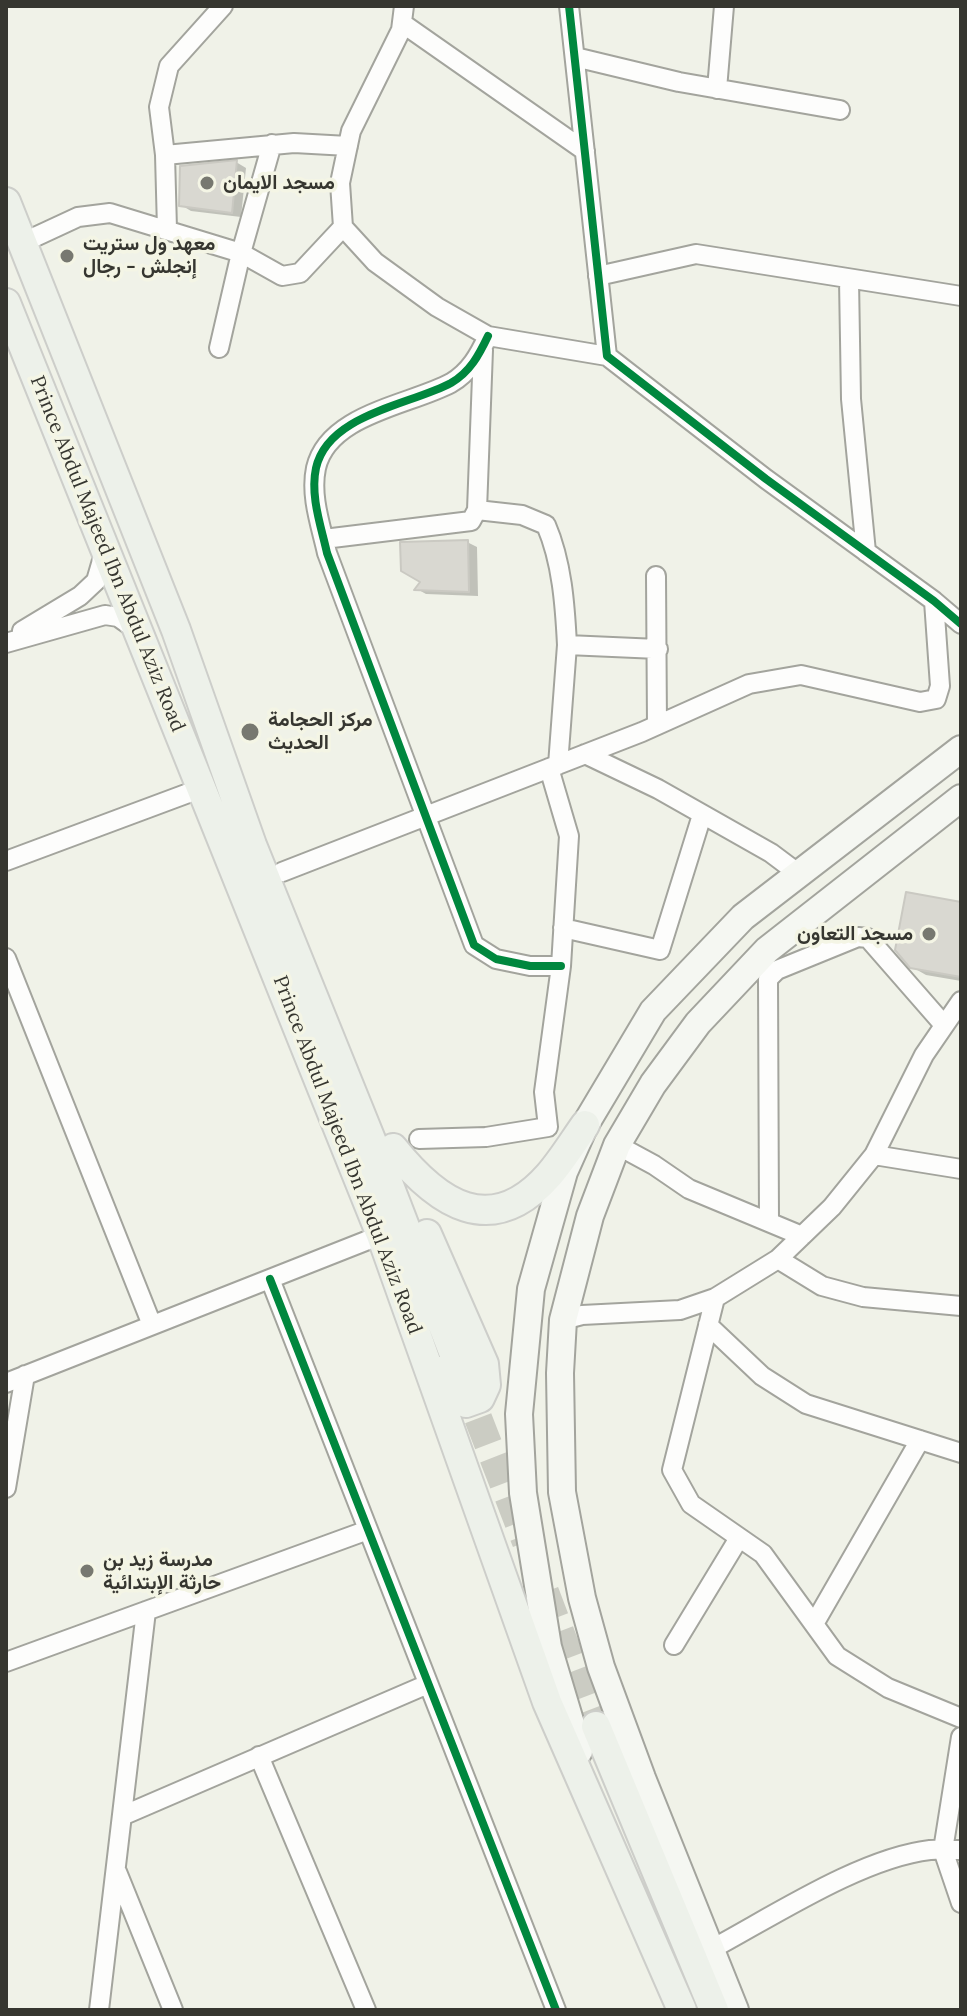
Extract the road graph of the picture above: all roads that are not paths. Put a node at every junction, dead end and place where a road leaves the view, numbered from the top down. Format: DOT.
graph roads {
  1 [pos="223,6"];
  2 [pos="569,6"];
  3 [pos="724,6"];
  4 [pos="403,15"];
  5 [pos="575,57"];
  6 [pos="717,89"];
  7 [pos="840,110"];
  8 [pos="272,144"];
  9 [pos="348,146"];
  10 [pos="585,151"];
  11 [pos="165,155"];
  12 [pos="6,202"];
  13 [pos="343,227"];
  14 [pos="167,229"];
  15 [pos="22,243"];
  16 [pos="241,253"];
  17 [pos="598,276"];
  18 [pos="849,280"];
  19 [pos="961,296"];
  20 [pos="6,303"];
  21 [pos="486,341"];
  22 [pos="219,348"];
  23 [pos="607,356"];
  24 [pos="477,510"];
  25 [pos="324,539"];
  26 [pos="105,550"];
  27 [pos="866,552"];
  28 [pos="656,576"];
  29 [pos="934,601"];
  30 [pos="961,624"];
  31 [pos="138,631"];
  32 [pos="6,641"];
  33 [pos="567,645"];
  34 [pos="658,649"];
  35 [pos="657,725"];
  36 [pos="961,749"];
  37 [pos="585,754"];
  38 [pos="554,767"];
  39 [pos="226,768"];
  40 [pos="202,788"];
  41 [pos="961,798"];
  42 [pos="702,815"];
  43 [pos="425,816"];
  44 [pos="6,861"];
  45 [pos="282,872"];
  46 [pos="799,874"];
  47 [pos="563,928"];
  48 [pos="6,958"];
  49 [pos="561,966"];
  50 [pos="961,1001"];
  51 [pos="944,1025"];
  52 [pos="585,1125"];
  53 [pos="406,1144"];
  54 [pos="617,1145"];
  55 [pos="874,1155"];
  56 [pos="961,1169"];
  57 [pos="769,1221"];
  58 [pos="381,1235"];
  59 [pos="802,1236"];
  60 [pos="778,1259"];
  61 [pos="270,1279"];
  62 [pos="715,1298"];
  63 [pos="961,1306"];
  64 [pos="563,1320"];
  65 [pos="152,1325"];
  66 [pos="413,1325"];
  67 [pos="708,1325"];
  68 [pos="25,1375"];
  69 [pos="462,1375"];
  70 [pos="6,1383"];
  71 [pos="920,1440"];
  72 [pos="961,1453"];
  73 [pos="6,1488"];
  74 [pos="368,1530"];
  75 [pos="739,1538"];
  76 [pos="146,1611"];
  77 [pos="814,1624"];
  78 [pos="674,1645"];
  79 [pos="6,1662"];
  80 [pos="428,1684"];
  81 [pos="961,1718"];
  82 [pos="596,1726"];
  83 [pos="961,1737"];
  84 [pos="259,1756"];
  85 [pos="122,1816"];
  86 [pos="600,1822"];
  87 [pos="952,1850"];
  88 [pos="116,1869"];
  89 [pos="961,1903"];
  90 [pos="710,1950"];
  91 [pos="99,2010"];
  92 [pos="173,2010"];
  93 [pos="366,2010"];
  94 [pos="556,2010"];
  95 [pos="682,2010"];
  96 [pos="714,2010"];
  97 [pos="735,2010"];
  1 -- 11 [label="street"];
  2 -- 5 [label="street"];
  3 -- 6 [label="street"];
  4 -- 9 [label="street"];
  4 -- 10 [label="street"];
  5 -- 6 [label="street"];
  5 -- 10 [label="street"];
  6 -- 7 [label="street"];
  8 -- 9 [label="street"];
  8 -- 11 [label="street"];
  8 -- 16 [label="street"];
  9 -- 13 [label="street"];
  10 -- 17 [label="street"];
  11 -- 14 [label="street"];
  12 -- 15 [label="main road, Prince Abdul Majeed Ibn Abdul Aziz Road"];
  13 -- 16 [label="street"];
  13 -- 21 [label="street"];
  14 -- 15 [label="street"];
  14 -- 16 [label="street"];
  15 -- 39 [label="main road, Prince Abdul Majeed Ibn Abdul Aziz Road"];
  16 -- 22 [label="street"];
  17 -- 18 [label="street"];
  17 -- 23 [label="street"];
  18 -- 19 [label="street"];
  18 -- 27 [label="street"];
  20 -- 26 [label="main road, Prince Abdul Majeed Ibn Abdul Aziz Road"];
  21 -- 23 [label="street"];
  21 -- 24 [label="street"];
  21 -- 25 [label="street"];
  23 -- 27 [label="street"];
  24 -- 25 [label="street"];
  24 -- 33 [label="street"];
  25 -- 43 [label="street"];
  26 -- 31 [label="main road, Prince Abdul Majeed Ibn Abdul Aziz Road"];
  26 -- 32 [label="street"];
  27 -- 29 [label="street"];
  28 -- 34 [label="street"];
  29 -- 30 [label="street"];
  29 -- 35 [label="street"];
  31 -- 32 [label="street"];
  31 -- 40 [label="main road, Prince Abdul Majeed Ibn Abdul Aziz Road"];
  33 -- 34 [label="street"];
  33 -- 38 [label="street"];
  34 -- 35 [label="street"];
  35 -- 37 [label="street"];
  36 -- 46 [label="main road"];
  37 -- 38 [label="street"];
  37 -- 42 [label="street"];
  38 -- 43 [label="street"];
  38 -- 47 [label="street"];
  39 -- 45 [label="main road"];
  39 -- 69 [label="main road, Prince Abdul Majeed Ibn Abdul Aziz Road"];
  40 -- 44 [label="street"];
  40 -- 58 [label="main road, Prince Abdul Majeed Ibn Abdul Aziz Road"];
  41 -- 54 [label="main road"];
  42 -- 46 [label="street"];
  42 -- 47 [label="street"];
  43 -- 45 [label="street"];
  43 -- 49 [label="street"];
  45 -- 53 [label="main road"];
  46 -- 52 [label="main road"];
  47 -- 49 [label="street"];
  48 -- 65 [label="street"];
  49 -- 53 [label="street"];
  50 -- 51 [label="street"];
  51 -- 55 [label="street"];
  51 -- 57 [label="street"];
  52 -- 53 [label="main road"];
  52 -- 86 [label="main road"];
  53 -- 66 [label="main road"];
  54 -- 57 [label="street"];
  54 -- 64 [label="main road"];
  55 -- 56 [label="street"];
  55 -- 59 [label="street"];
  57 -- 59 [label="street"];
  58 -- 61 [label="street"];
  58 -- 66 [label="main road, Prince Abdul Majeed Ibn Abdul Aziz Road"];
  59 -- 60 [label="street"];
  60 -- 62 [label="street"];
  60 -- 63 [label="street"];
  61 -- 65 [label="street"];
  61 -- 74 [label="street"];
  62 -- 64 [label="street"];
  62 -- 67 [label="street"];
  64 -- 90 [label="main road"];
  65 -- 68 [label="street"];
  66 -- 86 [label="main road, Prince Abdul Majeed Ibn Abdul Aziz Road"];
  67 -- 71 [label="street"];
  67 -- 75 [label="street"];
  68 -- 70 [label="street"];
  68 -- 73 [label="street"];
  71 -- 72 [label="street"];
  71 -- 77 [label="street"];
  74 -- 76 [label="street"];
  74 -- 80 [label="street"];
  75 -- 77 [label="street"];
  75 -- 78 [label="street"];
  76 -- 79 [label="street"];
  76 -- 85 [label="street"];
  77 -- 81 [label="street"];
  80 -- 84 [label="street"];
  80 -- 94 [label="street"];
  82 -- 96 [label="main road"];
  83 -- 87 [label="street"];
  84 -- 85 [label="street"];
  84 -- 93 [label="street"];
  85 -- 88 [label="street"];
  86 -- 95 [label="main road, Prince Abdul Majeed Ibn Abdul Aziz Road"];
  87 -- 89 [label="street"];
  87 -- 90 [label="street"];
  88 -- 91 [label="street"];
  88 -- 92 [label="street"];
  90 -- 97 [label="main road"];
}
